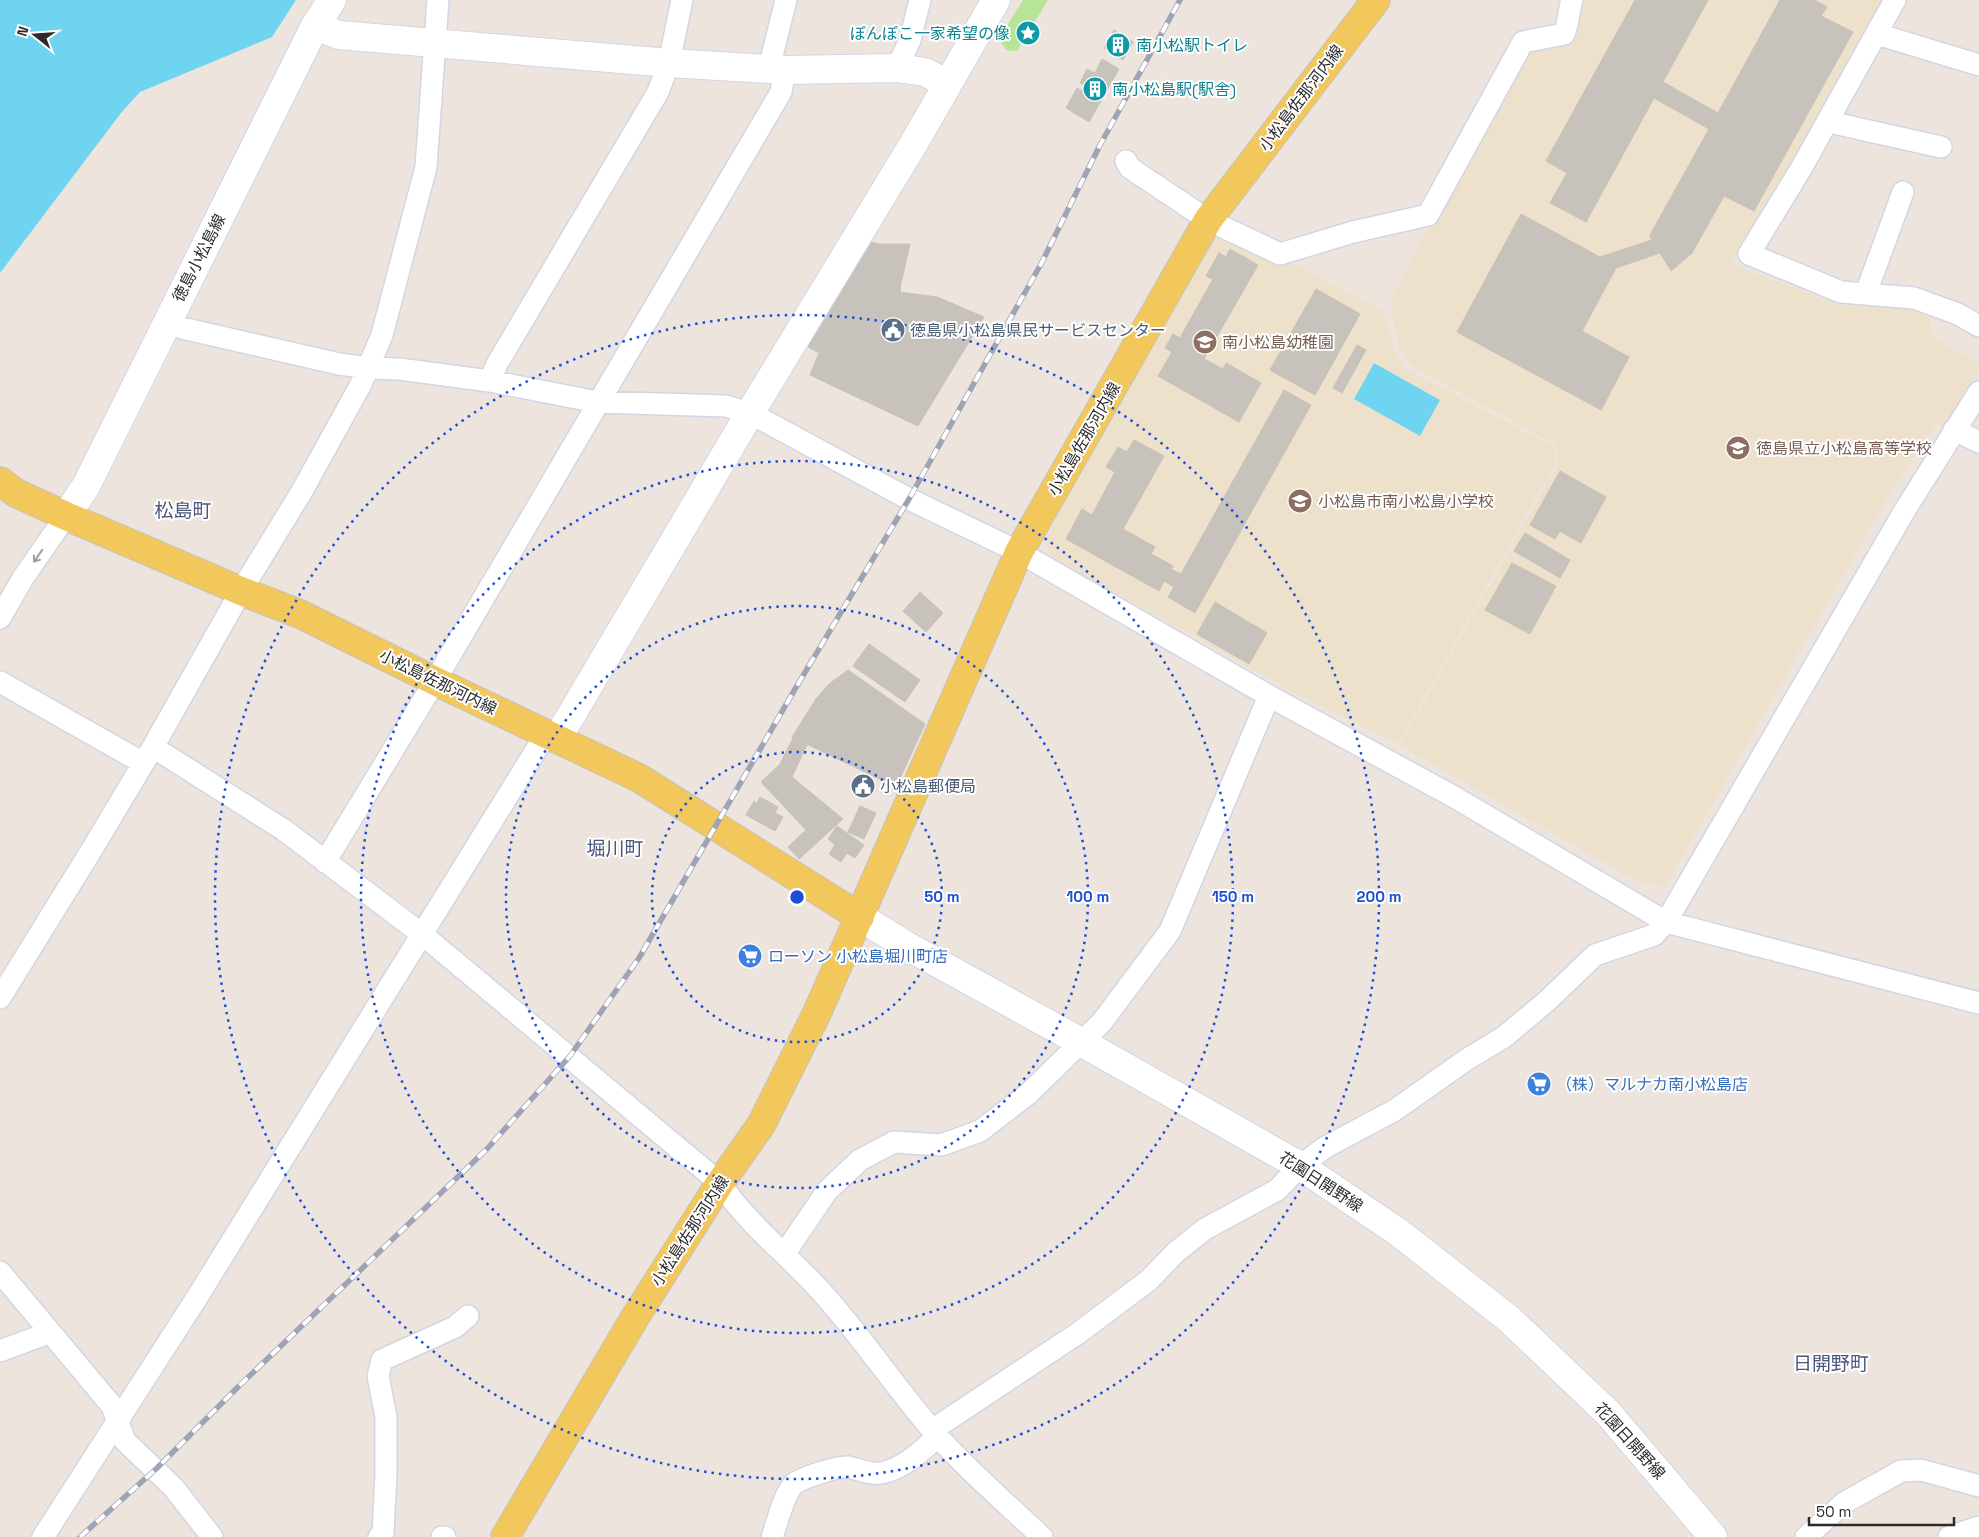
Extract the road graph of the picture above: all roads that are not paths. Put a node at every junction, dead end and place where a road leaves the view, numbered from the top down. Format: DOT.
graph roads {
  1 [pos="332,0"];
  2 [pos="438,0"];
  3 [pos="682,0"];
  4 [pos="786,0"];
  5 [pos="920,0"];
  6 [pos="996,0"];
  7 [pos="1376,0"];
  8 [pos="1572,0"];
  9 [pos="1895,0"];
  10 [pos="315,26"];
  11 [pos="1877,34"];
  12 [pos="435,44"];
  13 [pos="669,63"];
  14 [pos="1979,64"];
  15 [pos="896,68"];
  16 [pos="777,69"];
  17 [pos="947,84"];
  18 [pos="1829,119"];
  19 [pos="1941,147"];
  20 [pos="1126,161"];
  21 [pos="1903,192"];
  22 [pos="1208,220"];
  23 [pos="1866,293"];
  24 [pos="168,320"];
  25 [pos="1979,326"];
  26 [pos="369,368"];
  27 [pos="490,381"];
  28 [pos="1979,392"];
  29 [pos="598,402"];
  30 [pos="750,413"];
  31 [pos="1954,430"];
  32 [pos="1979,442"];
  33 [pos="0,481"];
  34 [pos="66,516"];
  35 [pos="1019,552"];
  36 [pos="241,591"];
  37 [pos="0,618"];
  38 [pos="435,681"];
  39 [pos="0,682"];
  40 [pos="1269,696"];
  41 [pos="551,737"];
  42 [pos="148,755"];
  43 [pos="325,862"];
  44 [pos="860,917"];
  45 [pos="1666,922"];
  46 [pos="423,935"];
  47 [pos="0,998"];
  48 [pos="1979,1003"];
  49 [pos="1081,1042"];
  50 [pos="1300,1166"];
  51 [pos="720,1183"];
  52 [pos="785,1253"];
  53 [pos="0,1272"];
  54 [pos="468,1316"];
  55 [pos="48,1330"];
  56 [pos="0,1350"];
  57 [pos="118,1422"];
  58 [pos="935,1433"];
  59 [pos="1979,1486"];
  60 [pos="1979,1527"];
  61 [pos="386,1536"];
  62 [pos="43,1537"];
  63 [pos="212,1537"];
  64 [pos="505,1537"];
  65 [pos="772,1537"];
  66 [pos="1042,1537"];
  67 [pos="1714,1537"];
  68 [pos="1806,1537"];
  69 [pos="1950,1537"];
  1 -- 10 [label="main road, 徳島小松島線"];
  2 -- 12 [label="street"];
  3 -- 13 [label="street"];
  4 -- 16 [label="street"];
  5 -- 15 [label="street"];
  6 -- 17 [label="main road"];
  7 -- 22 [label="main road, 小松島佐那河内線"];
  8 -- 22 [label="street"];
  9 -- 11 [label="street"];
  10 -- 12 [label="main road"];
  10 -- 24 [label="main road, 徳島小松島線"];
  11 -- 14 [label="street"];
  11 -- 18 [label="street"];
  12 -- 13 [label="main road"];
  12 -- 26 [label="street"];
  13 -- 16 [label="main road"];
  13 -- 27 [label="street"];
  15 -- 16 [label="main road"];
  15 -- 17 [label="main road"];
  16 -- 29 [label="street"];
  17 -- 30 [label="main road"];
  18 -- 19 [label="street"];
  18 -- 23 [label="street"];
  20 -- 22 [label="street"];
  21 -- 23 [label="street"];
  22 -- 35 [label="main road, 小松島佐那河内線"];
  23 -- 25 [label="street"];
  24 -- 26 [label="street"];
  24 -- 34 [label="main road, 徳島小松島線"];
  26 -- 27 [label="street"];
  26 -- 36 [label="street"];
  27 -- 29 [label="street"];
  28 -- 31 [label="street"];
  29 -- 30 [label="street"];
  29 -- 38 [label="street"];
  30 -- 35 [label="street"];
  30 -- 41 [label="main road"];
  31 -- 32 [label="street"];
  31 -- 45 [label="street"];
  33 -- 34 [label="main road, 小松島佐那河内線"];
  34 -- 36 [label="main road, 小松島佐那河内線"];
  34 -- 37 [label="street, one-way"];
  35 -- 40 [label="street"];
  35 -- 44 [label="main road, 小松島佐那河内線"];
  36 -- 38 [label="main road, 小松島佐那河内線"];
  36 -- 42 [label="street"];
  38 -- 41 [label="main road, 小松島佐那河内線"];
  38 -- 43 [label="street"];
  39 -- 42 [label="street"];
  40 -- 45 [label="street"];
  40 -- 49 [label="street"];
  41 -- 44 [label="main road, 小松島佐那河内線"];
  41 -- 46 [label="street"];
  42 -- 43 [label="street"];
  42 -- 47 [label="street"];
  43 -- 46 [label="street"];
  44 -- 49 [label="main road, 花園日開野線"];
  44 -- 51 [label="main road, 小松島佐那河内線"];
  45 -- 48 [label="street"];
  45 -- 50 [label="street"];
  46 -- 51 [label="street"];
  46 -- 57 [label="street"];
  49 -- 50 [label="main road, 花園日開野線"];
  49 -- 52 [label="street"];
  50 -- 58 [label="street"];
  50 -- 67 [label="main road, 花園日開野線"];
  51 -- 52 [label="street"];
  51 -- 64 [label="main road, 小松島佐那河内線"];
  52 -- 58 [label="street"];
  53 -- 55 [label="street"];
  54 -- 61 [label="street"];
  55 -- 56 [label="street"];
  55 -- 57 [label="street"];
  57 -- 62 [label="street"];
  57 -- 63 [label="street"];
  58 -- 65 [label="street"];
  58 -- 66 [label="street"];
  59 -- 68 [label="street"];
  60 -- 69 [label="street"];
}
